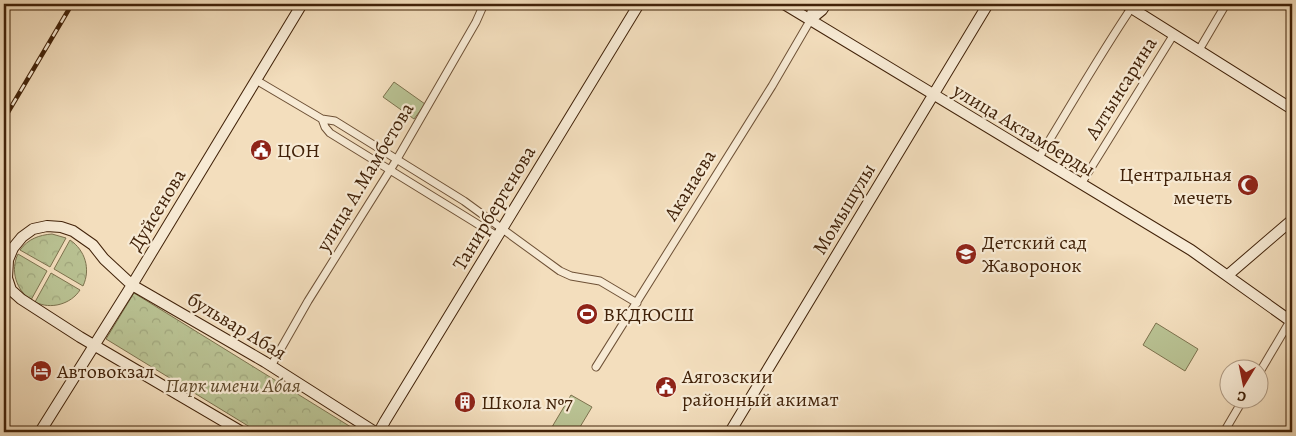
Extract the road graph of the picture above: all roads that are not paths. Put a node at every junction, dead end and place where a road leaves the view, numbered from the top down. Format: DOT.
graph roads {
  1 [pos="302,4"];
  2 [pos="484,4"];
  3 [pos="639,4"];
  4 [pos="784,4"];
  5 [pos="814,4"];
  6 [pos="826,4"];
  7 [pos="988,4"];
  8 [pos="1226,4"];
  9 [pos="1130,5"];
  10 [pos="810,20"];
  11 [pos="1174,34"];
  12 [pos="1199,50"];
  13 [pos="256,80"];
  14 [pos="934,96"];
  15 [pos="1292,108"];
  16 [pos="322,119"];
  17 [pos="397,159"];
  18 [pos="1038,159"];
  19 [pos="390,170"];
  20 [pos="1081,184"];
  21 [pos="1292,220"];
  22 [pos="500,232"];
  23 [pos="1228,275"];
  24 [pos="6,278"];
  25 [pos="132,285"];
  26 [pos="637,303"];
  27 [pos="1291,322"];
  28 [pos="93,345"];
  29 [pos="1268,359"];
  30 [pos="271,366"];
  31 [pos="596,367"];
  32 [pos="1238,408"];
  33 [pos="236,431"];
  34 [pos="40,432"];
  35 [pos="374,432"];
  36 [pos="379,432"];
  37 [pos="730,432"];
  38 [pos="1224,432"];
  1 -- 13 [label="street, Дуйсенова"];
  2 -- 17 [label="street, улица А.Мамбетова"];
  3 -- 22 [label="street, Танирбергенова"];
  4 -- 10 [label="street, улица Актамберды"];
  5 -- 10 [label="street, Аканаева"];
  6 -- 10 [label="street, Аканаева"];
  7 -- 14 [label="street, Момышулы"];
  8 -- 12 [label="street"];
  9 -- 11 [label="street"];
  9 -- 18 [label="street, Алтынсарина"];
  10 -- 14 [label="street, улица Актамберды"];
  10 -- 26 [label="street, Аканаева"];
  11 -- 12 [label="street"];
  11 -- 20 [label="street, Алтынсарина"];
  12 -- 15 [label="street"];
  13 -- 16 [label="street"];
  13 -- 25 [label="street, Дуйсенова"];
  14 -- 18 [label="street, улица Актамберды"];
  14 -- 37 [label="street, Момышулы"];
  16 -- 17 [label="street"];
  16 -- 19 [label="street"];
  17 -- 19 [label="street, улица А.Мамбетова"];
  17 -- 22 [label="street"];
  18 -- 20 [label="street, улица Актамберды"];
  19 -- 22 [label="street"];
  19 -- 30 [label="street, улица А.Мамбетова"];
  20 -- 23 [label="street, улица Актамберды"];
  21 -- 23 [label="street"];
  22 -- 26 [label="street"];
  22 -- 36 [label="street, Танирбергенова"];
  23 -- 27 [label="street, улица Актамберды"];
  24 -- 25 [label="street"];
  24 -- 28 [label="street"];
  25 -- 28 [label="street, Дуйсенова"];
  25 -- 30 [label="street, бульвар Абая"];
  26 -- 31 [label="street, Аканаева"];
  27 -- 29 [label="street"];
  28 -- 33 [label="street"];
  28 -- 34 [label="street, Дуйсенова"];
  30 -- 35 [label="street, бульвар Абая"];
  32 -- 38 [label="street"];
}
